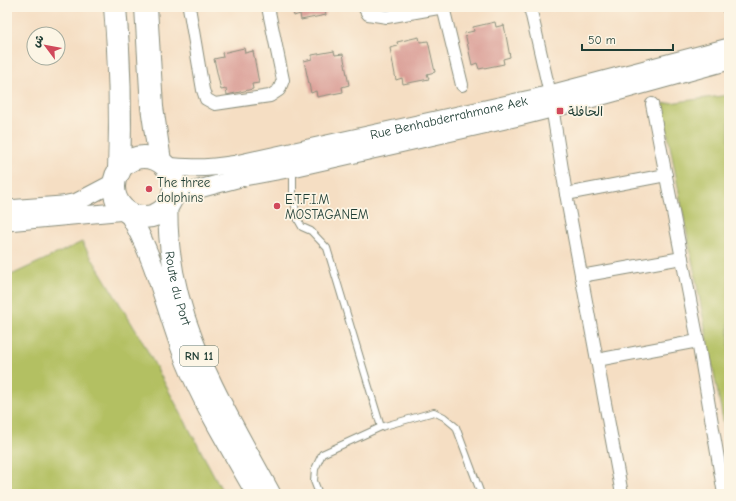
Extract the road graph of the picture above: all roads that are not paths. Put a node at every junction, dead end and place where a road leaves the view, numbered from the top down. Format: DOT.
graph roads {
  1 [pos="115,7"];
  2 [pos="146,7"];
  3 [pos="189,7"];
  4 [pos="268,7"];
  5 [pos="364,7"];
  6 [pos="530,7"];
  7 [pos="728,7"];
  8 [pos="438,8"];
  9 [pos="729,10"];
  10 [pos="729,47"];
  11 [pos="729,61"];
  12 [pos="462,85"];
  13 [pos="551,101"];
  14 [pos="652,104"];
  15 [pos="163,164"];
  16 [pos="293,168"];
  17 [pos="666,175"];
  18 [pos="117,177"];
  19 [pos="566,194"];
  20 [pos="171,201"];
  21 [pos="7,209"];
  22 [pos="128,212"];
  23 [pos="7,222"];
  24 [pos="682,258"];
  25 [pos="581,276"];
  26 [pos="698,341"];
  27 [pos="597,360"];
  28 [pos="381,427"];
  29 [pos="256,494"];
  30 [pos="271,494"];
  31 [pos="319,494"];
  32 [pos="481,494"];
  33 [pos="622,494"];
  34 [pos="724,494"];
  1 -- 18 [label="highway"];
  2 -- 15 [label="highway"];
  3 -- 4 [label="street"];
  5 -- 8 [label="street"];
  6 -- 13 [label="street"];
  7 -- 9 [label="street"];
  8 -- 12 [label="street"];
  10 -- 13 [label="main road, Rue Benhabderrahmane Aek"];
  11 -- 13 [label="main road, Rue Benhabderrahmane Aek"];
  13 -- 15 [label="main road, Rue Benhabderrahmane Aek"];
  13 -- 16 [label="main road, Rue Benhabderrahmane Aek"];
  13 -- 19 [label="street"];
  14 -- 17 [label="street"];
  15 -- 18 [label="highway"];
  15 -- 20 [label="highway"];
  16 -- 20 [label="main road, Rue Benhabderrahmane Aek"];
  16 -- 28 [label="lane"];
  17 -- 19 [label="street"];
  17 -- 24 [label="street"];
  18 -- 21 [label="main road"];
  18 -- 22 [label="highway"];
  19 -- 25 [label="street"];
  20 -- 22 [label="highway"];
  20 -- 30 [label="main road, Route du Port / RN 11"];
  22 -- 23 [label="main road"];
  22 -- 29 [label="main road, Route du Port / RN 11"];
  24 -- 25 [label="street"];
  24 -- 26 [label="street"];
  25 -- 27 [label="street"];
  26 -- 27 [label="street"];
  26 -- 34 [label="street"];
  27 -- 33 [label="street"];
  28 -- 31 [label="lane"];
  28 -- 32 [label="lane"];
}
